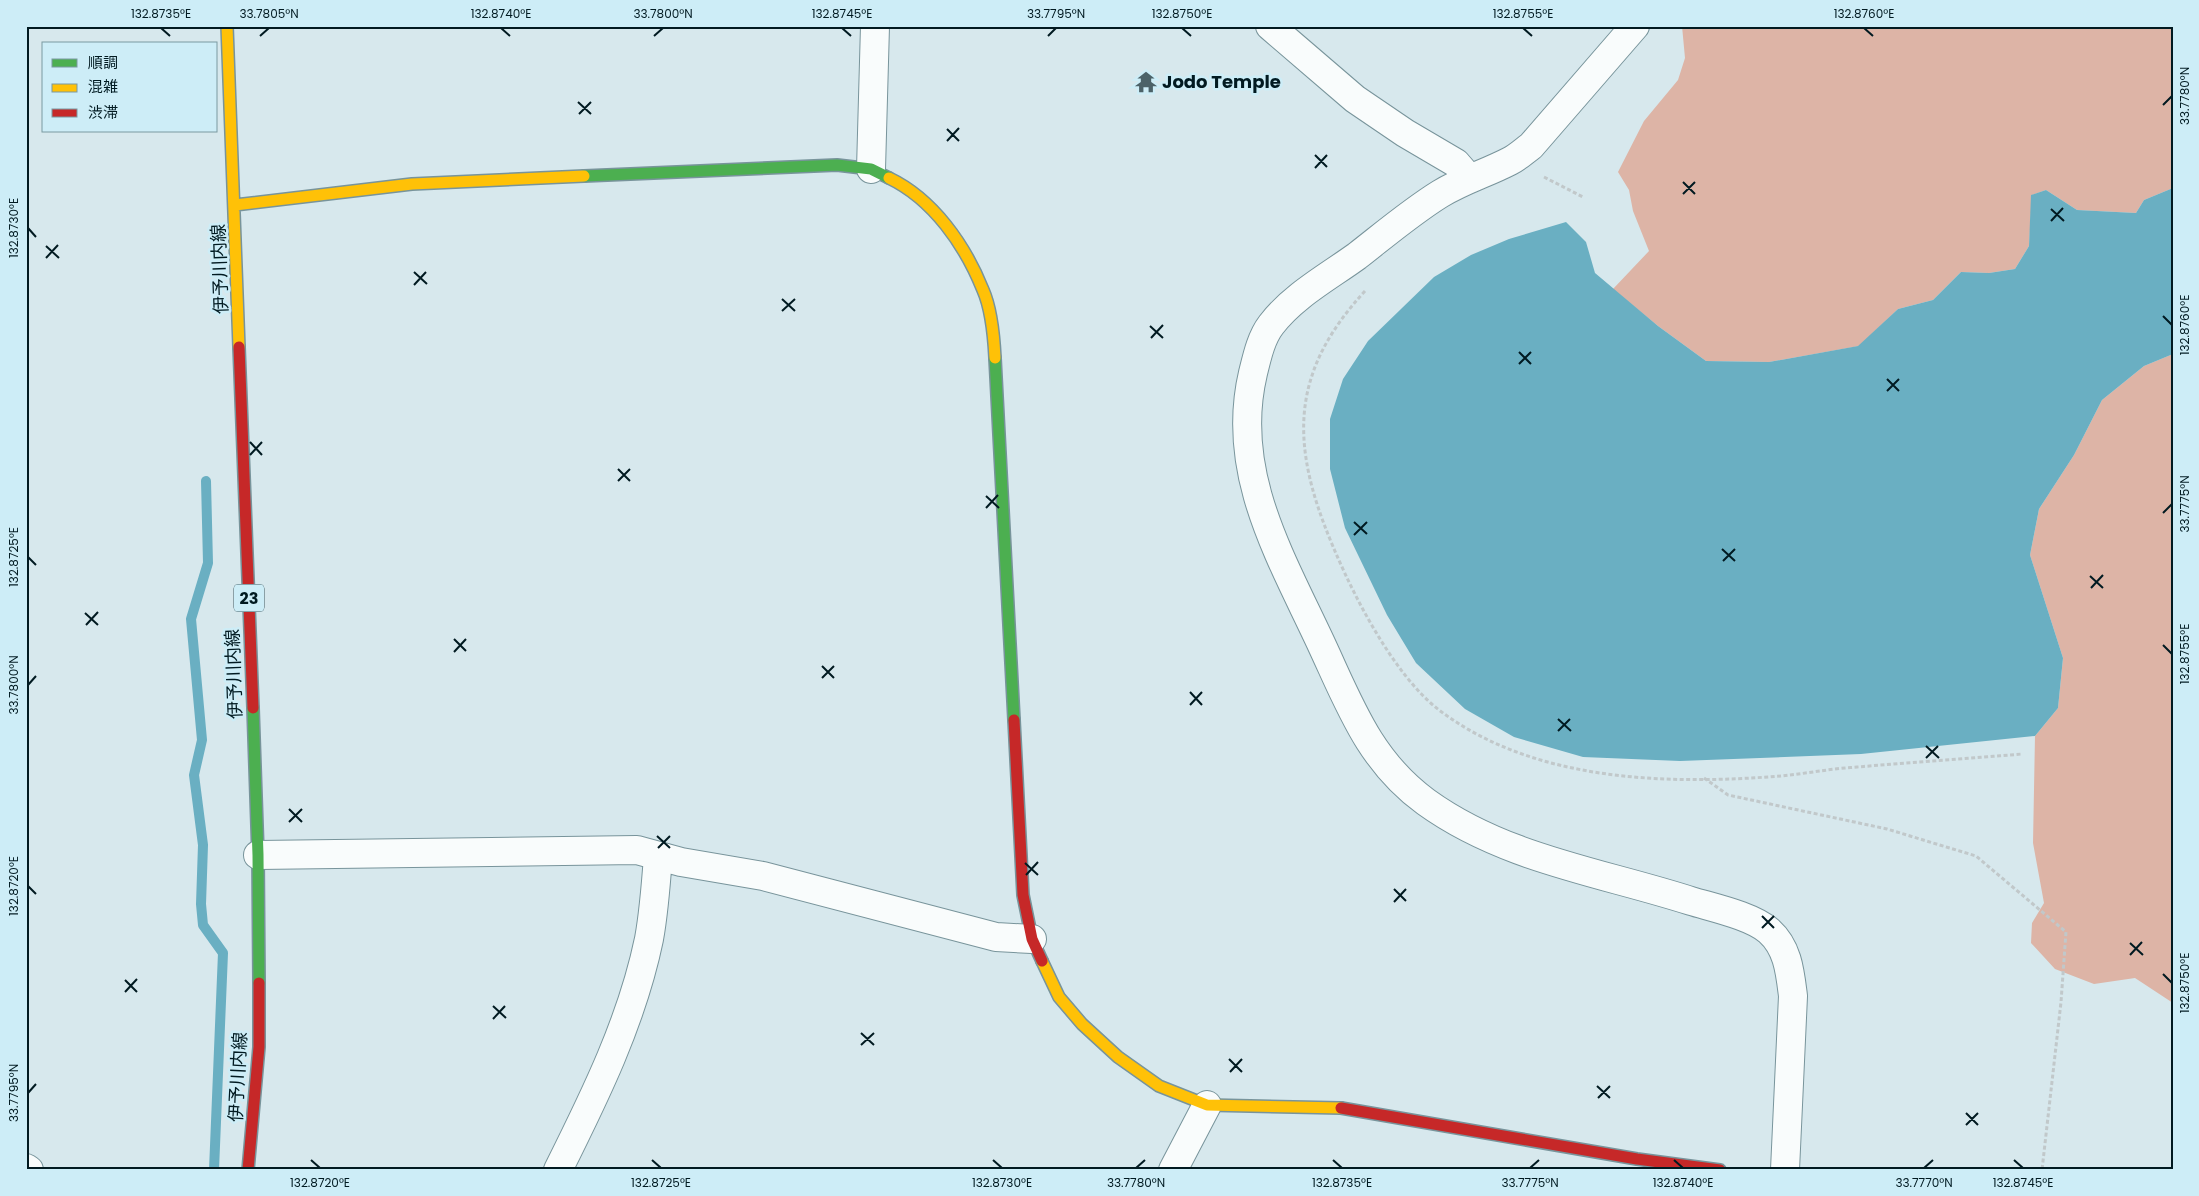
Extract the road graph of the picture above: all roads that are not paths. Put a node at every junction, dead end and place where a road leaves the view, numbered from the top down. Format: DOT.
graph roads {
  1 [pos="228,26"];
  2 [pos="894,26"];
  3 [pos="1270,26"];
  4 [pos="1635,26"];
  5 [pos="874,36"];
  6 [pos="871,169"];
  7 [pos="1469,178"];
  8 [pos="235,205"];
  9 [pos="258,855"];
  10 [pos="658,856"];
  11 [pos="1032,939"];
  12 [pos="1207,1105"];
  13 [pos="248,1170"];
  14 [pos="558,1170"];
  15 [pos="1173,1170"];
  16 [pos="1720,1170"];
  17 [pos="1785,1170"];
  1 -- 8 [label="street, 伊予川内線 / 23"];
  2 -- 5 [label="street"];
  3 -- 7 [label="street"];
  4 -- 7 [label="street"];
  5 -- 6 [label="street"];
  6 -- 8 [label="street"];
  6 -- 11 [label="street"];
  7 -- 17 [label="street"];
  8 -- 9 [label="street, 伊予川内線 / 23"];
  9 -- 10 [label="street"];
  9 -- 13 [label="street, 伊予川内線 / 23"];
  10 -- 11 [label="street"];
  10 -- 14 [label="street"];
  11 -- 12 [label="street"];
  12 -- 15 [label="street"];
  12 -- 16 [label="street"];
}
